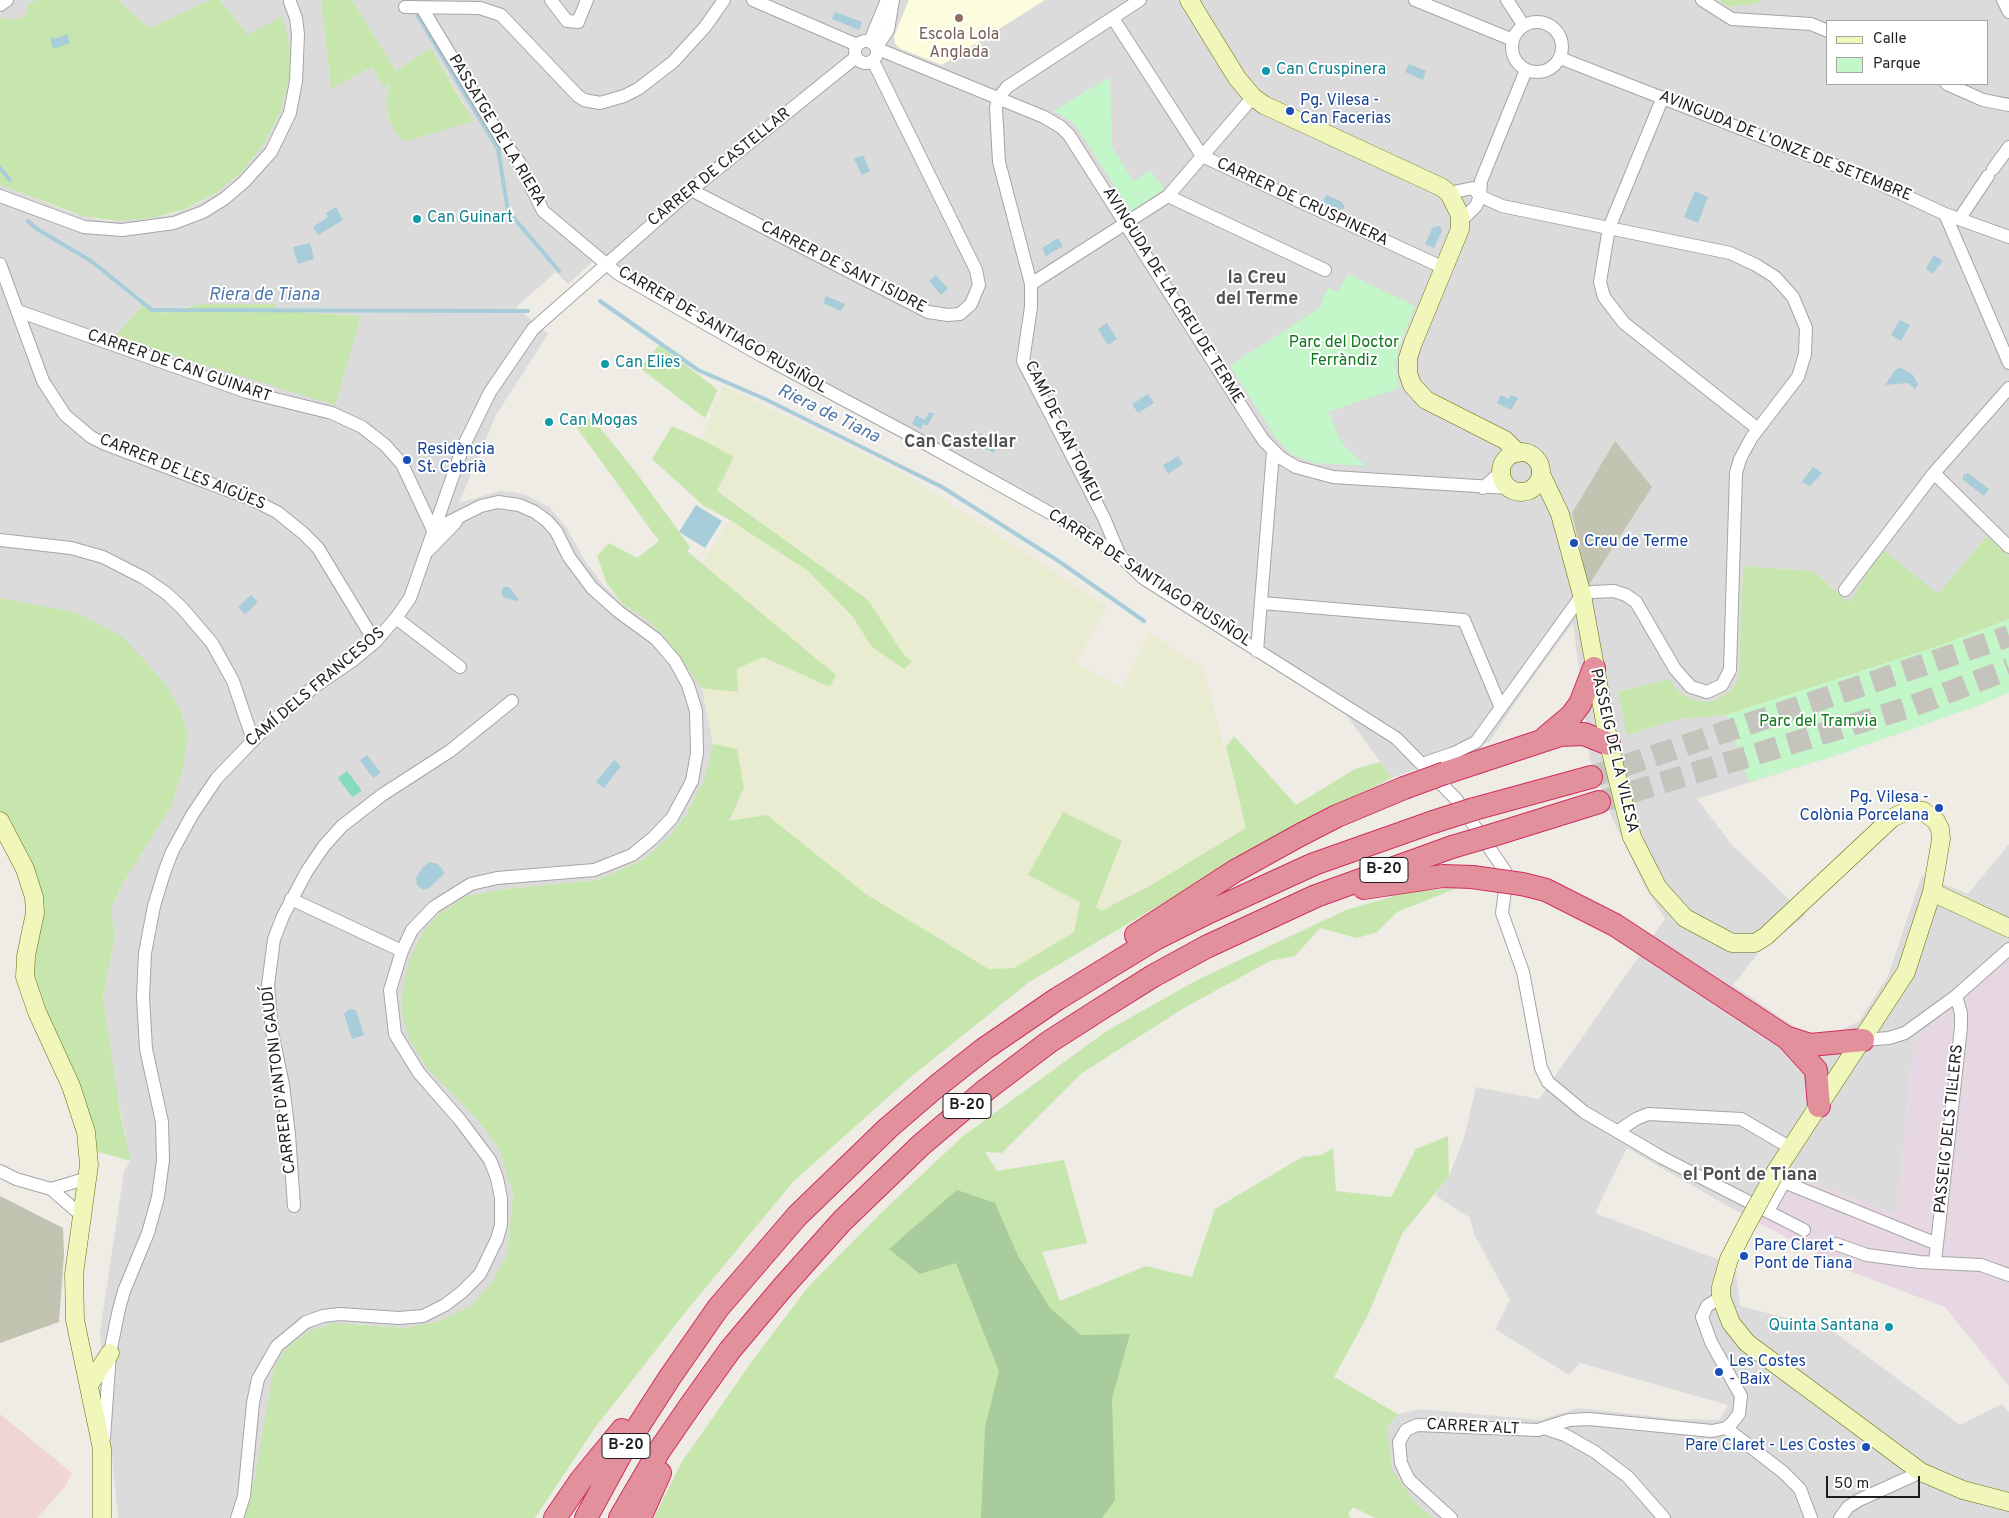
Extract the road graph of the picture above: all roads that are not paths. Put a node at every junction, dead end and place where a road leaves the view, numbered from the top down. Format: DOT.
graph roads {
  1 [pos="7,0"];
  2 [pos="551,0"];
  3 [pos="587,0"];
  4 [pos="724,0"];
  5 [pos="753,0"];
  6 [pos="887,0"];
  7 [pos="893,0"];
  8 [pos="1140,0"];
  9 [pos="1189,0"];
  10 [pos="1415,0"];
  11 [pos="1508,0"];
  12 [pos="1702,0"];
  13 [pos="2003,0"];
  14 [pos="291,1"];
  15 [pos="0,6"];
  16 [pos="409,8"];
  17 [pos="2009,12"];
  18 [pos="1114,16"];
  19 [pos="1524,26"];
  20 [pos="1826,30"];
  21 [pos="1513,40"];
  22 [pos="874,49"];
  23 [pos="857,51"];
  24 [pos="1560,58"];
  25 [pos="1526,70"];
  26 [pos="1949,85"];
  27 [pos="1253,97"];
  28 [pos="1663,97"];
  29 [pos="998,99"];
  30 [pos="2009,105"];
  31 [pos="2009,147"];
  32 [pos="1202,156"];
  33 [pos="1478,188"];
  34 [pos="691,190"];
  35 [pos="0,196"];
  36 [pos="1168,196"];
  37 [pos="1452,198"];
  38 [pos="1944,214"];
  39 [pos="1960,218"];
  40 [pos="1460,222"];
  41 [pos="1126,224"];
  42 [pos="1609,228"];
  43 [pos="2009,237"];
  44 [pos="606,263"];
  45 [pos="0,264"];
  46 [pos="1444,268"];
  47 [pos="1325,270"];
  48 [pos="587,281"];
  49 [pos="1031,284"];
  50 [pos="18,311"];
  51 [pos="2009,363"];
  52 [pos="2009,388"];
  53 [pos="1758,429"];
  54 [pos="1273,452"];
  55 [pos="1511,473"];
  56 [pos="1934,473"];
  57 [pos="1541,474"];
  58 [pos="465,514"];
  59 [pos="1561,522"];
  60 [pos="433,530"];
  61 [pos="0,540"];
  62 [pos="2009,547"];
  63 [pos="427,553"];
  64 [pos="1120,556"];
  65 [pos="1845,590"];
  66 [pos="1582,595"];
  67 [pos="1262,603"];
  68 [pos="396,618"];
  69 [pos="375,642"];
  70 [pos="1257,651"];
  71 [pos="460,667"];
  72 [pos="1594,668"];
  73 [pos="512,701"];
  74 [pos="1501,708"];
  75 [pos="253,740"];
  76 [pos="1540,741"];
  77 [pos="1609,744"];
  78 [pos="1422,764"];
  79 [pos="1591,777"];
  80 [pos="1599,802"];
  81 [pos="0,821"];
  82 [pos="1932,892"];
  83 [pos="1316,896"];
  84 [pos="290,899"];
  85 [pos="2007,924"];
  86 [pos="2009,949"];
  87 [pos="402,951"];
  88 [pos="1956,996"];
  89 [pos="1056,999"];
  90 [pos="1787,1038"];
  91 [pos="1863,1040"];
  92 [pos="1819,1106"];
  93 [pos="1618,1131"];
  94 [pos="1791,1148"];
  95 [pos="0,1171"];
  96 [pos="88,1178"];
  97 [pos="51,1188"];
  98 [pos="294,1206"];
  99 [pos="1768,1211"];
  100 [pos="81,1215"];
  101 [pos="1804,1230"];
  102 [pos="1836,1244"];
  103 [pos="1937,1244"];
  104 [pos="1935,1262"];
  105 [pos="2009,1275"];
  106 [pos="1721,1297"];
  107 [pos="110,1353"];
  108 [pos="82,1354"];
  109 [pos="670,1377"];
  110 [pos="89,1385"];
  111 [pos="690,1406"];
  112 [pos="1589,1419"];
  113 [pos="1726,1428"];
  114 [pos="1547,1429"];
  115 [pos="1580,1442"];
  116 [pos="102,1449"];
  117 [pos="1921,1472"];
  118 [pos="2009,1502"];
  119 [pos="102,1518"];
  120 [pos="237,1518"];
  121 [pos="555,1518"];
  122 [pos="586,1518"];
  123 [pos="620,1518"];
  124 [pos="640,1518"];
  125 [pos="1451,1518"];
  126 [pos="1664,1518"];
  127 [pos="1811,1518"];
  128 [pos="1840,1518"];
  1 -- 15 [label="street"];
  2 -- 3 [label="street"];
  4 -- 16 [label="street"];
  5 -- 23 [label="street"];
  6 -- 22 [label="street"];
  7 -- 22 [label="street"];
  8 -- 18 [label="street"];
  9 -- 27 [label="street"];
  10 -- 21 [label="street"];
  11 -- 19 [label="street"];
  12 -- 20 [label="street"];
  13 -- 17 [label="street"];
  14 -- 35 [label="street"];
  16 -- 44 [label="street, PASSATGE DE LA RIERA"];
  18 -- 29 [label="street"];
  18 -- 32 [label="street, CARRER DE CRUSPINERA"];
  19 -- 21 [label="street"];
  19 -- 24 [label="street"];
  21 -- 25 [label="street"];
  22 -- 23 [label="street"];
  22 -- 23 [label="street, AVINGUDA DE LA CREU DE TERME"];
  22 -- 29 [label="street, AVINGUDA DE LA CREU DE TERME"];
  22 -- 34 [label="street, CARRER DE SANT ISIDRE"];
  23 -- 34 [label="street, CARRER DE CASTELLAR"];
  24 -- 25 [label="street"];
  24 -- 28 [label="street, AVINGUDA DE L'ONZE DE SETEMBRE"];
  25 -- 33 [label="street"];
  26 -- 30 [label="street"];
  27 -- 32 [label="street"];
  27 -- 37 [label="street"];
  28 -- 38 [label="street, AVINGUDA DE L'ONZE DE SETEMBRE"];
  28 -- 42 [label="street"];
  29 -- 41 [label="street, AVINGUDA DE LA CREU DE TERME"];
  29 -- 49 [label="street, CAMÍ DE CAN TOMEU"];
  31 -- 39 [label="street"];
  32 -- 36 [label="street"];
  32 -- 46 [label="street, CARRER DE CRUSPINERA"];
  33 -- 37 [label="street"];
  33 -- 40 [label="street"];
  33 -- 42 [label="street"];
  34 -- 44 [label="street, CARRER DE CASTELLAR"];
  36 -- 41 [label="street"];
  36 -- 47 [label="street"];
  37 -- 40 [label="street"];
  38 -- 39 [label="street, AVINGUDA DE L'ONZE DE SETEMBRE"];
  38 -- 51 [label="street"];
  39 -- 43 [label="street, AVINGUDA DE L'ONZE DE SETEMBRE"];
  40 -- 46 [label="street"];
  41 -- 49 [label="street"];
  41 -- 54 [label="street, AVINGUDA DE LA CREU DE TERME"];
  42 -- 53 [label="street"];
  42 -- 53 [label="street"];
  44 -- 48 [label="street, CARRER DE CASTELLAR"];
  44 -- 64 [label="street, CARRER DE SANTIAGO RUSIÑOL"];
  45 -- 50 [label="street, CARRER DE LES AIGÜES"];
  46 -- 55 [label="street"];
  48 -- 60 [label="street, CAMÍ DELS FRANCESOS"];
  49 -- 64 [label="street, CAMÍ DE CAN TOMEU"];
  50 -- 60 [label="street, CARRER DE CAN GUINART"];
  50 -- 69 [label="street, CARRER DE LES AIGÜES"];
  52 -- 56 [label="street"];
  53 -- 66 [label="street"];
  54 -- 55 [label="street, AVINGUDA DE LA CREU DE TERME"];
  54 -- 67 [label="street"];
  55 -- 57 [label="street"];
  55 -- 57 [label="street, PASSEIG DE LA VILESA"];
  55 -- 59 [label="street, PASSEIG DE LA VILESA"];
  56 -- 62 [label="street"];
  56 -- 65 [label="street"];
  57 -- 59 [label="street, PASSEIG DE LA VILESA"];
  58 -- 60 [label="street"];
  58 -- 63 [label="street"];
  58 -- 87 [label="street"];
  59 -- 66 [label="street, PASSEIG DE LA VILESA"];
  60 -- 63 [label="street, CAMÍ DELS FRANCESOS"];
  61 -- 75 [label="street"];
  63 -- 68 [label="street, CAMÍ DELS FRANCESOS"];
  64 -- 70 [label="street, CARRER DE SANTIAGO RUSIÑOL"];
  66 -- 72 [label="street, PASSEIG DE LA VILESA"];
  66 -- 74 [label="street"];
  67 -- 70 [label="street"];
  67 -- 74 [label="street"];
  68 -- 69 [label="street, CAMÍ DELS FRANCESOS"];
  68 -- 71 [label="street"];
  69 -- 75 [label="street, CAMÍ DELS FRANCESOS"];
  70 -- 78 [label="street, CARRER DE SANTIAGO RUSIÑOL"];
  72 -- 76 [label="highway, B-20"];
  72 -- 77 [label="street, PASSEIG DE LA VILESA"];
  73 -- 84 [label="street, CARRER D'ANTONI GAUDÍ"];
  74 -- 78 [label="street"];
  75 -- 107 [label="street, CAMÍ DELS FRANCESOS"];
  76 -- 77 [label="highway, B-20"];
  76 -- 89 [label="highway, B-20, bridge"];
  77 -- 82 [label="street, PASSEIG DE LA VILESA"];
  78 -- 93 [label="street, CARRER DE SANTIAGO RUSIÑOL"];
  79 -- 89 [label="highway, B-20, bridge"];
  80 -- 83 [label="highway, B-20, bridge"];
  81 -- 96 [label="street"];
  82 -- 85 [label="street"];
  82 -- 91 [label="street"];
  83 -- 90 [label="highway, bridge"];
  83 -- 111 [label="highway, B-20"];
  84 -- 87 [label="street"];
  84 -- 98 [label="street, CARRER D'ANTONI GAUDÍ"];
  86 -- 88 [label="street"];
  87 -- 120 [label="street"];
  88 -- 91 [label="street"];
  88 -- 103 [label="street, PASSEIG DELS TIL·LERS"];
  89 -- 109 [label="highway, B-20"];
  90 -- 91 [label="highway"];
  90 -- 92 [label="highway"];
  91 -- 92 [label="street"];
  92 -- 94 [label="street"];
  93 -- 94 [label="street"];
  93 -- 99 [label="street"];
  94 -- 106 [label="street, bridge"];
  95 -- 97 [label="street"];
  96 -- 97 [label="street"];
  96 -- 100 [label="street"];
  97 -- 100 [label="street"];
  99 -- 101 [label="street"];
  99 -- 103 [label="street"];
  100 -- 108 [label="street"];
  102 -- 104 [label="street"];
  103 -- 104 [label="street, PASSEIG DELS TIL·LERS"];
  104 -- 105 [label="street"];
  106 -- 113 [label="street"];
  106 -- 117 [label="street"];
  107 -- 108 [label="street"];
  107 -- 110 [label="street"];
  107 -- 116 [label="street, CAMÍ DELS FRANCESOS"];
  108 -- 110 [label="street"];
  109 -- 121 [label="highway"];
  109 -- 122 [label="highway, B-20"];
  110 -- 116 [label="street"];
  111 -- 123 [label="highway, B-20"];
  111 -- 124 [label="highway"];
  112 -- 113 [label="street, CARRER ALT"];
  112 -- 114 [label="street, CARRER ALT"];
  112 -- 115 [label="street"];
  113 -- 127 [label="street"];
  114 -- 115 [label="street"];
  114 -- 125 [label="street, CARRER ALT"];
  115 -- 126 [label="street"];
  116 -- 119 [label="street"];
  117 -- 118 [label="street"];
  117 -- 128 [label="street"];
}
